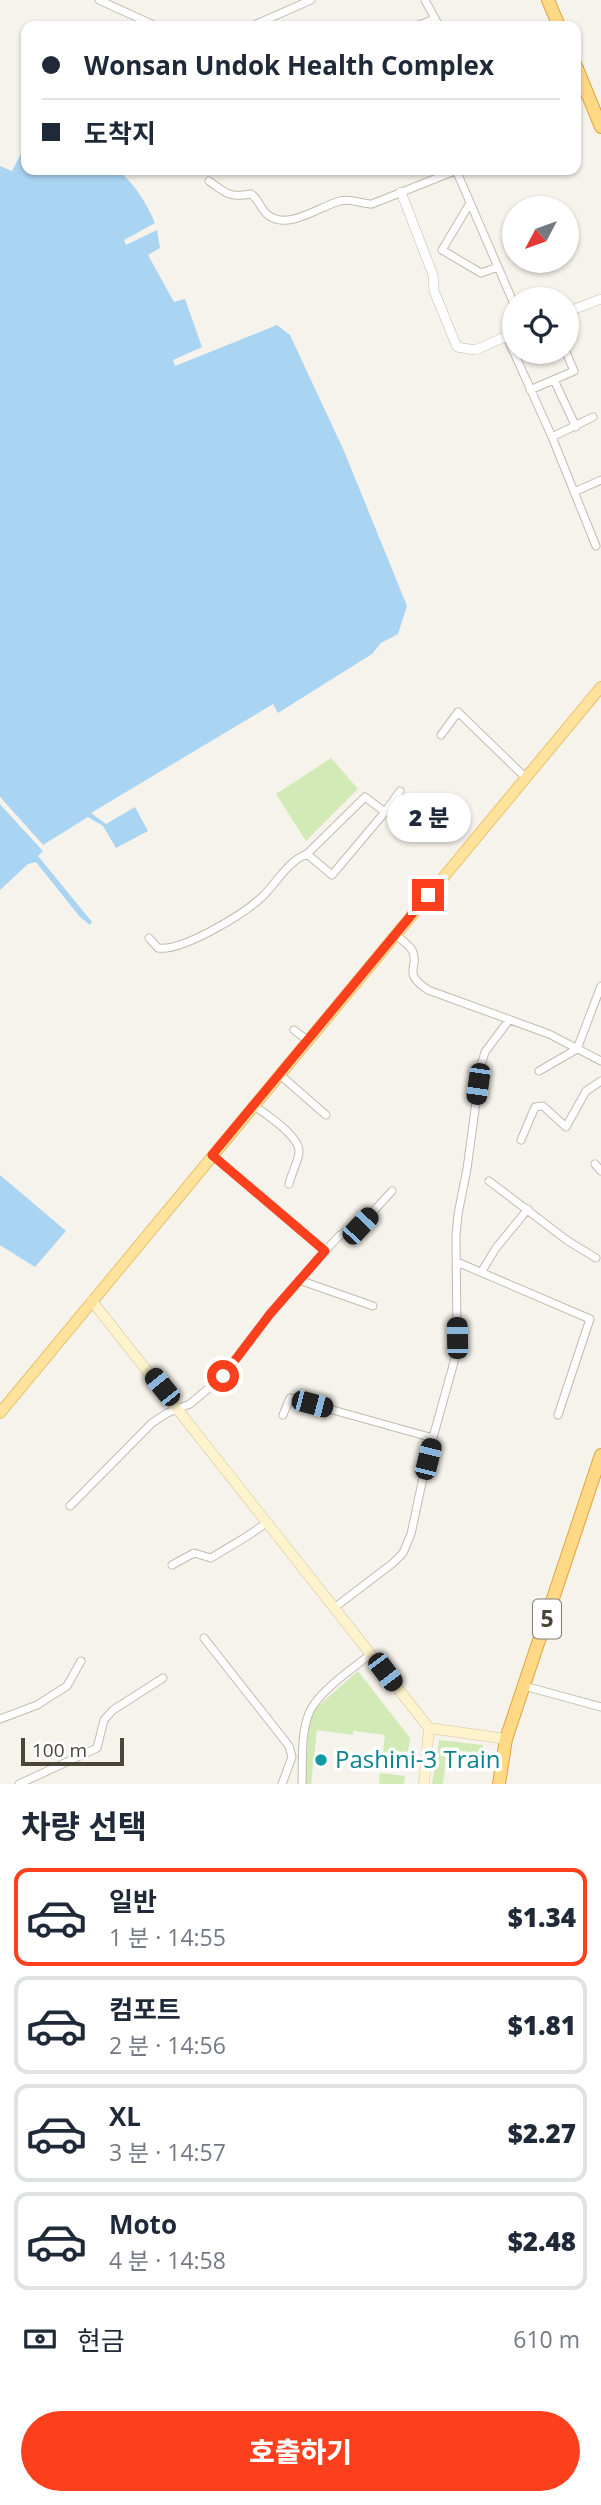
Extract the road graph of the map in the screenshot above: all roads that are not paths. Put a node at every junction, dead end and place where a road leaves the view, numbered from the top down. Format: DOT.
graph roads {
  1 [pos="99,0"];
  2 [pos="311,0"];
  3 [pos="425,0"];
  4 [pos="548,0"];
  5 [pos="145,21"];
  6 [pos="263,21"];
  7 [pos="436,21"];
  8 [pos="557,21"];
  9 [pos="581,78"];
  10 [pos="601,127"];
  11 [pos="443,175"];
  12 [pos="455,175"];
  13 [pos="209,181"];
  14 [pos="401,192"];
  15 [pos="470,204"];
  16 [pos="498,267"];
  17 [pos="507,287"];
  18 [pos="601,299"];
  19 [pos="579,307"];
  20 [pos="502,338"];
  21 [pos="521,364"];
  22 [pos="571,364"];
  23 [pos="554,380"];
  24 [pos="530,390"];
  25 [pos="593,417"];
  26 [pos="576,427"];
  27 [pos="552,437"];
  28 [pos="601,480"];
  29 [pos="574,492"];
  30 [pos="596,546"];
  31 [pos="601,687"];
  32 [pos="441,735"];
  33 [pos="526,778"];
  34 [pos="400,791"];
  35 [pos="385,812"];
  36 [pos="307,854"];
  37 [pos="395,934"];
  38 [pos="149,938"];
  39 [pos="600,992"];
  40 [pos="509,1020"];
  41 [pos="294,1030"];
  42 [pos="307,1040"];
  43 [pos="577,1049"];
  44 [pos="601,1061"];
  45 [pos="539,1071"];
  46 [pos="279,1074"];
  47 [pos="601,1081"];
  48 [pos="253,1105"];
  49 [pos="326,1115"];
  50 [pos="522,1140"];
  51 [pos="212,1155"];
  52 [pos="595,1164"];
  53 [pos="601,1171"];
  54 [pos="489,1181"];
  55 [pos="289,1184"];
  56 [pos="392,1191"];
  57 [pos="528,1209"];
  58 [pos="325,1251"];
  59 [pos="596,1258"];
  60 [pos="457,1262"];
  61 [pos="482,1271"];
  62 [pos="299,1280"];
  63 [pos="92,1301"];
  64 [pos="373,1306"];
  65 [pos="179,1409"];
  66 [pos="0,1413"];
  67 [pos="283,1415"];
  68 [pos="558,1415"];
  69 [pos="433,1438"];
  70 [pos="601,1455"];
  71 [pos="70,1506"];
  72 [pos="267,1522"];
  73 [pos="172,1565"];
  74 [pos="334,1608"];
  75 [pos="204,1638"];
  76 [pos="371,1654"];
  77 [pos="81,1661"];
  78 [pos="163,1678"];
  79 [pos="524,1686"];
  80 [pos="601,1707"];
  81 [pos="0,1719"];
  82 [pos="429,1728"];
  83 [pos="506,1740"];
  84 [pos="19,1784"];
  85 [pos="282,1784"];
  86 [pos="302,1784"];
  87 [pos="424,1784"];
  88 [pos="499,1784"];
  1 -- 5 [label="street"];
  2 -- 6 [label="street"];
  3 -- 7 [label="street"];
  4 -- 8 [label="highway"];
  9 -- 10 [label="highway"];
  11 -- 14 [label="street"];
  12 -- 15 [label="street"];
  13 -- 14 [label="street"];
  14 -- 20 [label="street"];
  15 -- 16 [label="street"];
  15 -- 16 [label="street"];
  16 -- 17 [label="street"];
  18 -- 19 [label="street"];
  21 -- 24 [label="street"];
  22 -- 23 [label="street"];
  23 -- 24 [label="street"];
  23 -- 26 [label="street"];
  24 -- 27 [label="street"];
  25 -- 26 [label="street"];
  26 -- 27 [label="street"];
  27 -- 29 [label="street"];
  28 -- 29 [label="street"];
  29 -- 30 [label="street"];
  31 -- 33 [label="main road"];
  32 -- 33 [label="street"];
  33 -- 37 [label="main road"];
  34 -- 35 [label="street"];
  35 -- 36 [label="street"];
  35 -- 36 [label="street"];
  36 -- 38 [label="street"];
  37 -- 40 [label="street"];
  37 -- 42 [label="main road"];
  39 -- 43 [label="street"];
  40 -- 43 [label="street"];
  40 -- 60 [label="street"];
  41 -- 42 [label="street"];
  42 -- 46 [label="main road"];
  43 -- 44 [label="street"];
  43 -- 45 [label="street"];
  46 -- 48 [label="main road"];
  46 -- 49 [label="street"];
  47 -- 50 [label="street"];
  48 -- 51 [label="main road"];
  48 -- 55 [label="street"];
  51 -- 58 [label="street"];
  51 -- 63 [label="main road"];
  52 -- 53 [label="street"];
  54 -- 57 [label="street"];
  56 -- 58 [label="street"];
  57 -- 59 [label="street"];
  57 -- 61 [label="street"];
  58 -- 62 [label="street"];
  60 -- 61 [label="street"];
  60 -- 69 [label="street"];
  61 -- 68 [label="street"];
  62 -- 64 [label="street"];
  62 -- 65 [label="street"];
  63 -- 65 [label="main road"];
  63 -- 66 [label="main road"];
  65 -- 71 [label="street"];
  65 -- 72 [label="main road"];
  67 -- 69 [label="street"];
  69 -- 74 [label="street"];
  70 -- 79 [label="highway, 5"];
  72 -- 73 [label="street"];
  72 -- 74 [label="main road"];
  74 -- 76 [label="main road"];
  75 -- 85 [label="street"];
  76 -- 82 [label="main road"];
  76 -- 86 [label="street"];
  77 -- 81 [label="street"];
  78 -- 84 [label="street"];
  79 -- 80 [label="street"];
  79 -- 83 [label="highway, 5"];
  82 -- 83 [label="main road"];
  82 -- 87 [label="main road"];
  83 -- 88 [label="highway, 5"];
}
